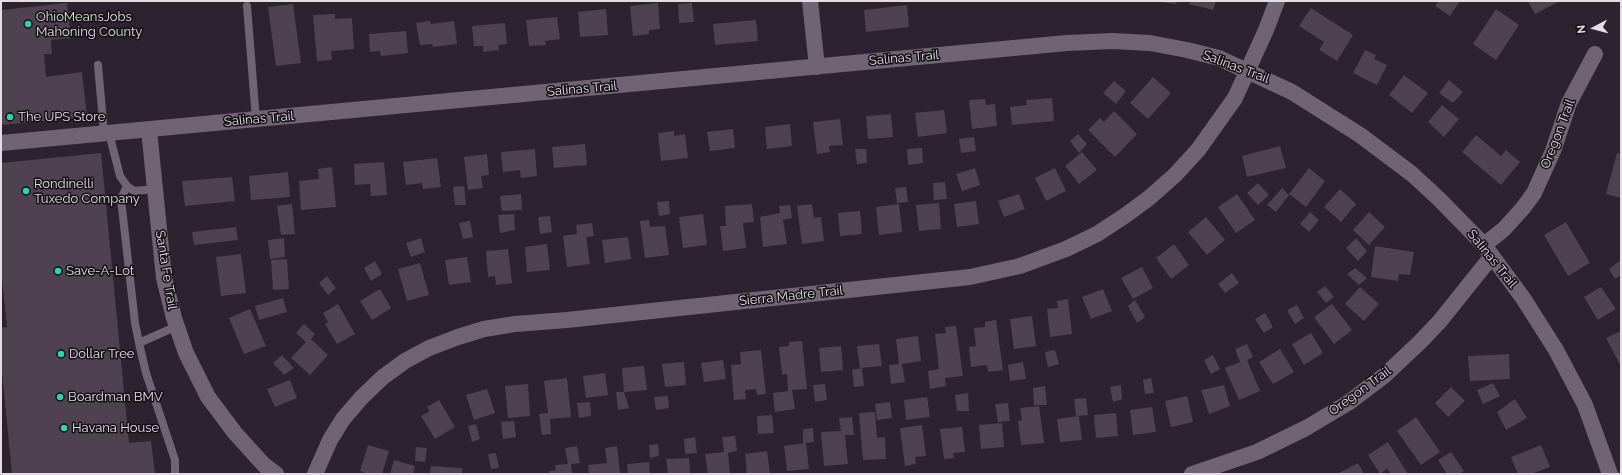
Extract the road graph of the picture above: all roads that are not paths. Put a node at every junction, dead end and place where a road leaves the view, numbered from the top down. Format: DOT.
graph roads {
  1 [pos="810,1"];
  2 [pos="1277,1"];
  3 [pos="246,6"];
  4 [pos="1595,54"];
  5 [pos="98,65"];
  6 [pos="817,67"];
  7 [pos="1248,71"];
  8 [pos="256,120"];
  9 [pos="149,130"];
  10 [pos="106,133"];
  11 [pos="1,143"];
  12 [pos="127,186"];
  13 [pos="155,189"];
  14 [pos="1488,251"];
  15 [pos="177,326"];
  16 [pos="140,343"];
  17 [pos="175,474"];
  18 [pos="276,474"];
  19 [pos="315,474"];
  20 [pos="1192,474"];
  21 [pos="1610,474"];
  1 -- 6 [label="street"];
  2 -- 7 [label="street, Sierra Madre Trail"];
  3 -- 8 [label="lane"];
  4 -- 14 [label="street, Oregon Trail"];
  5 -- 10 [label="lane"];
  6 -- 7 [label="street, Salinas Trail"];
  6 -- 8 [label="street, Salinas Trail"];
  7 -- 14 [label="street, Salinas Trail"];
  7 -- 19 [label="street, Sierra Madre Trail"];
  8 -- 9 [label="street, Salinas Trail"];
  9 -- 10 [label="street, Salinas Trail"];
  9 -- 13 [label="street, Santa Fe Trail"];
  10 -- 11 [label="street, Salinas Trail"];
  10 -- 12 [label="lane"];
  12 -- 13 [label="lane"];
  12 -- 16 [label="lane"];
  13 -- 15 [label="street, Santa Fe Trail"];
  14 -- 20 [label="street, Oregon Trail"];
  14 -- 21 [label="street, Salinas Trail"];
  15 -- 16 [label="lane"];
  15 -- 18 [label="street, Santa Fe Trail"];
  16 -- 17 [label="lane"];
}
